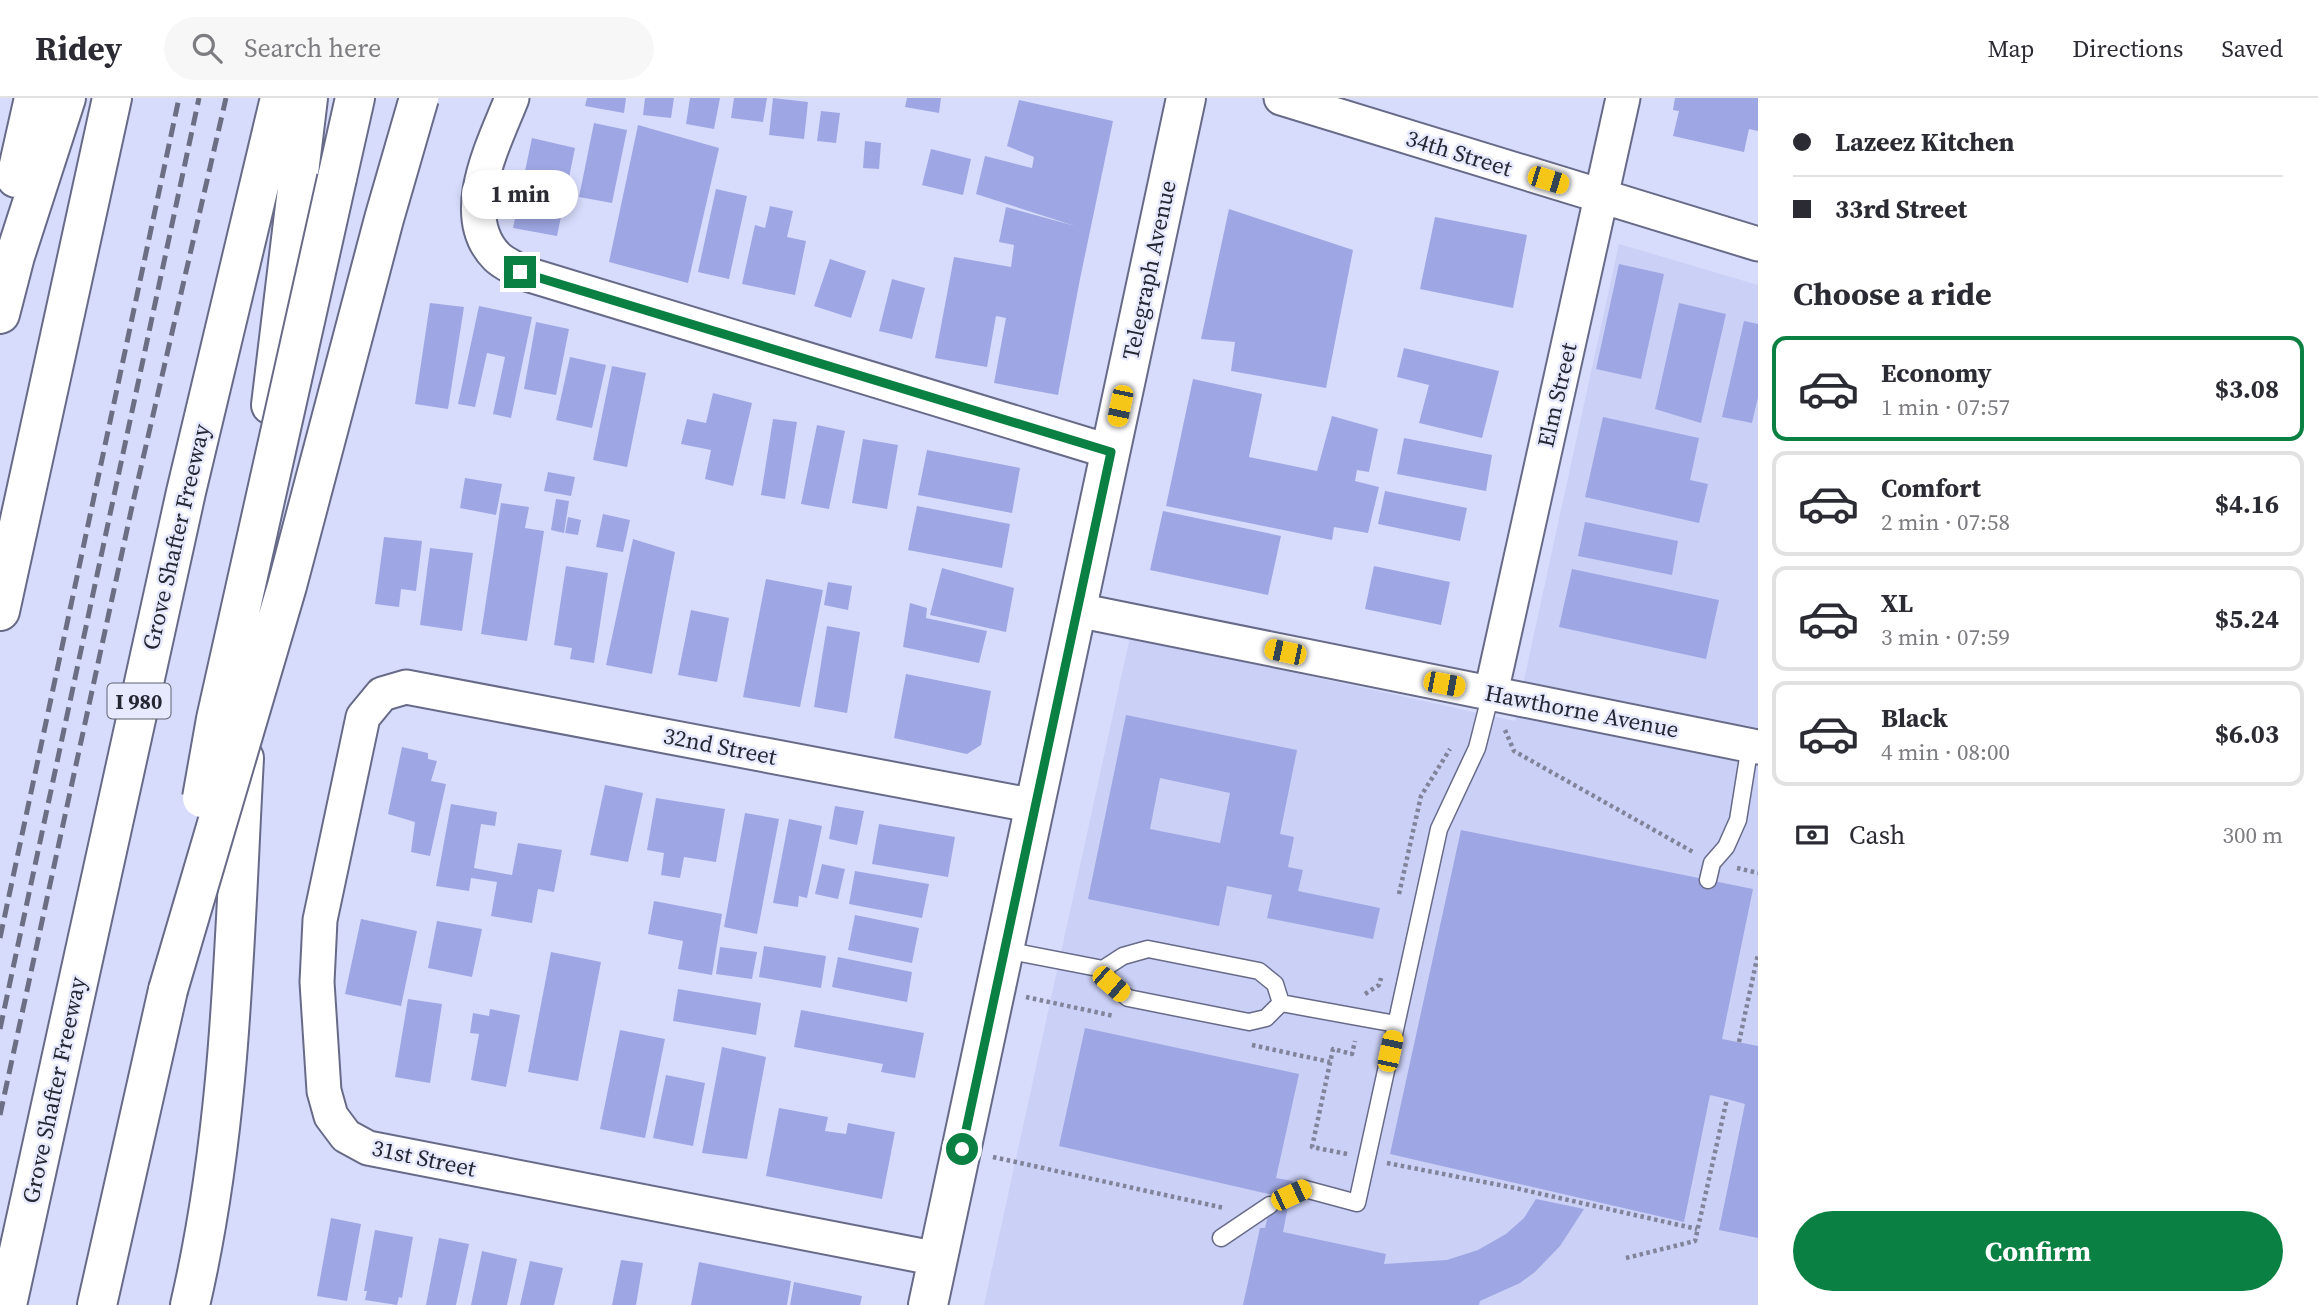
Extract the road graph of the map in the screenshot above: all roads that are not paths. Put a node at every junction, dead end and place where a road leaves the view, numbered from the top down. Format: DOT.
graph roads {
  1 [pos="34,98"];
  2 [pos="66,98"];
  3 [pos="112,98"];
  4 [pos="280,98"];
  5 [pos="308,98"];
  6 [pos="355,98"];
  7 [pos="419,98"];
  8 [pos="512,98"];
  9 [pos="1186,98"];
  10 [pos="1281,98"];
  11 [pos="1623,98"];
  12 [pos="1601,197"];
  13 [pos="1758,244"];
  14 [pos="0,255"];
  15 [pos="0,314"];
  16 [pos="1111,452"];
  17 [pos="1077,610"];
  18 [pos="0,611"];
  19 [pos="405,687"];
  20 [pos="1491,693"];
  21 [pos="1754,746"];
  22 [pos="1035,806"];
  23 [pos="1708,880"];
  24 [pos="1005,950"];
  25 [pos="1103,969"];
  26 [pos="168,990"];
  27 [pos="1281,1003"];
  28 [pos="1396,1024"];
  29 [pos="1291,1195"];
  30 [pos="1270,1205"];
  31 [pos="1221,1238"];
  32 [pos="938,1259"];
  33 [pos="7,1305"];
  34 [pos="97,1305"];
  35 [pos="190,1305"];
  36 [pos="928,1305"];
  1 -- 14 [label="main road"];
  2 -- 15 [label="main road"];
  3 -- 18 [label="main road"];
  4 -- 33 [label="main road, Grove Shafter Freeway / I 980"];
  5 -- 35 [label="main road"];
  6 -- 26 [label="main road, bridge"];
  7 -- 26 [label="main road, bridge"];
  8 -- 16 [label="street"];
  9 -- 16 [label="main road, Telegraph Avenue"];
  10 -- 12 [label="street, 34th Street"];
  11 -- 12 [label="street, Elm Street"];
  12 -- 13 [label="street, 34th Street"];
  12 -- 20 [label="street, Elm Street"];
  16 -- 17 [label="main road, Telegraph Avenue"];
  17 -- 20 [label="street, Hawthorne Avenue"];
  17 -- 22 [label="main road, Telegraph Avenue"];
  19 -- 22 [label="street, 32nd Street"];
  19 -- 32 [label="street, 31st Street"];
  20 -- 21 [label="street, Hawthorne Avenue"];
  20 -- 28 [label="lane"];
  21 -- 23 [label="lane"];
  22 -- 24 [label="main road, Telegraph Avenue"];
  24 -- 25 [label="lane"];
  24 -- 32 [label="main road, Telegraph Avenue"];
  25 -- 27 [label="lane"];
  25 -- 27 [label="lane"];
  26 -- 34 [label="main road"];
  27 -- 28 [label="lane"];
  28 -- 29 [label="lane"];
  30 -- 31 [label="lane"];
  32 -- 36 [label="main road, Telegraph Avenue"];
}
